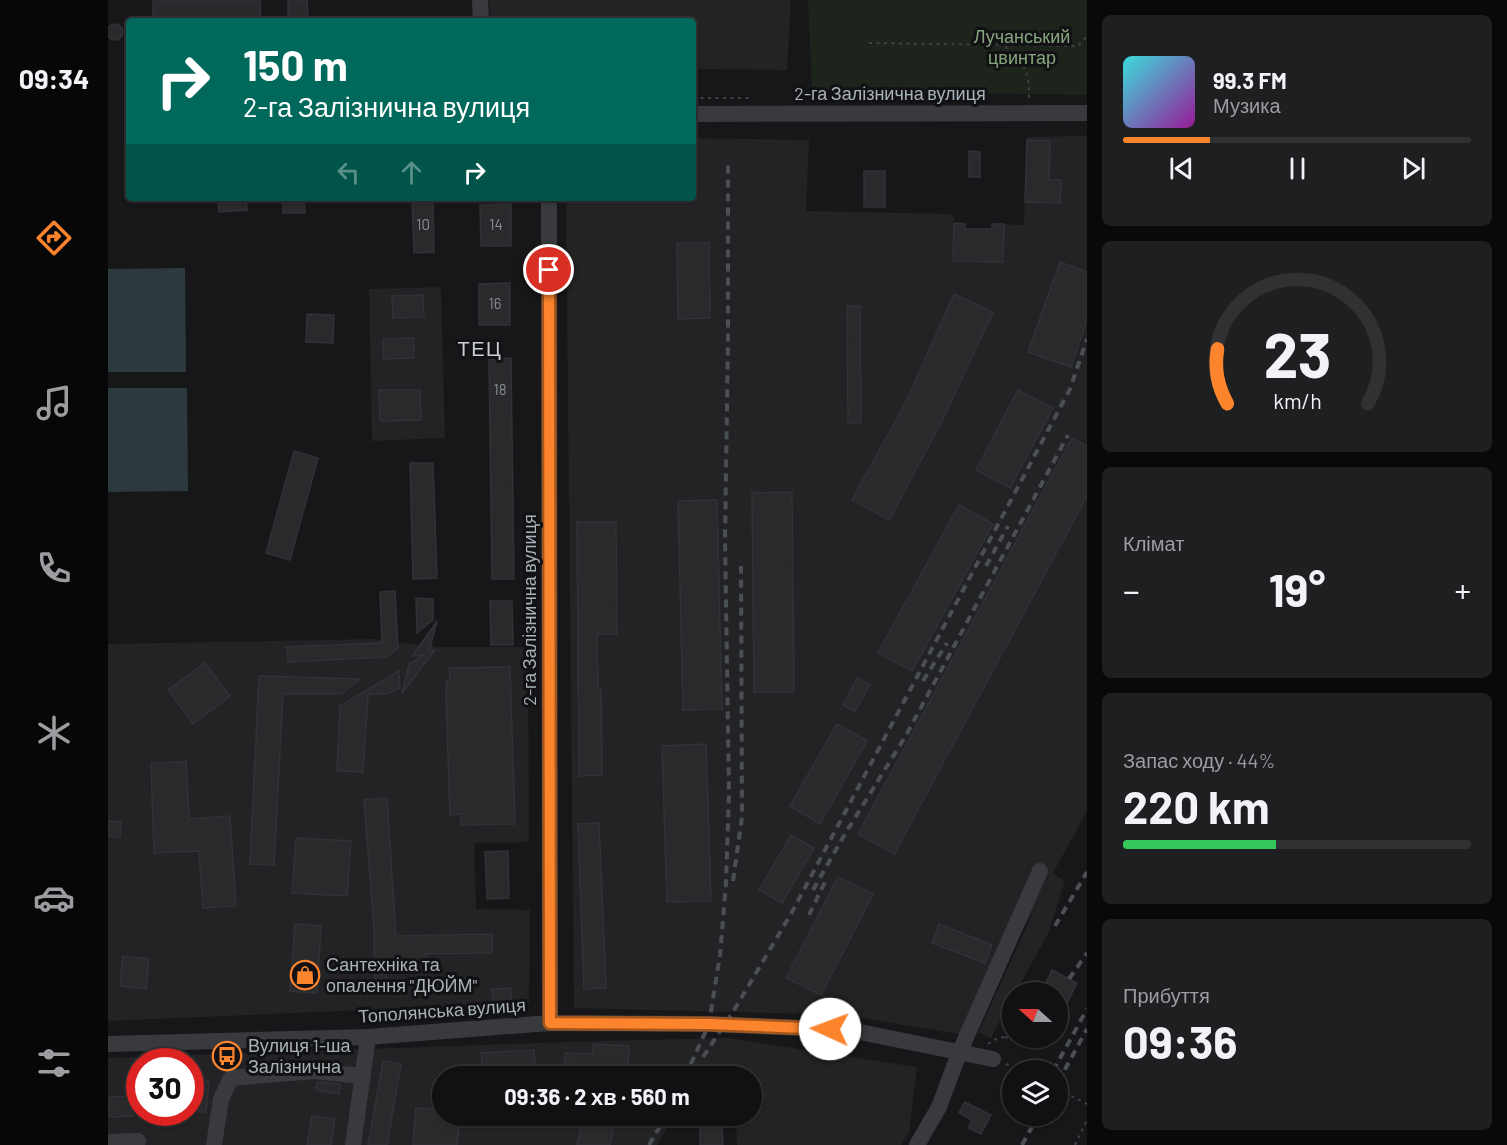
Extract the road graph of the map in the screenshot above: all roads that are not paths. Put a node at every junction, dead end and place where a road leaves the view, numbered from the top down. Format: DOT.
graph roads {
  1 [pos="480,0"];
  2 [pos="481,18"];
  3 [pos="1087,113"];
  4 [pos="696,114"];
  5 [pos="549,201"];
  6 [pos="1040,871"];
  7 [pos="550,1023"];
  8 [pos="368,1036"];
  9 [pos="108,1044"];
  10 [pos="960,1051"];
  11 [pos="993,1059"];
  12 [pos="362,1076"];
  13 [pos="138,1140"];
  14 [pos="108,1142"];
  15 [pos="214,1145"];
  16 [pos="353,1145"];
  17 [pos="917,1145"];
  1 -- 2 [label="street"];
  3 -- 4 [label="street, 2-га Залізнична вулиця"];
  5 -- 7 [label="street, 2-га Залізнична вулиця"];
  6 -- 10 [label="street"];
  7 -- 8 [label="street, Тополянська вулиця"];
  7 -- 10 [label="street, Тополянська вулиця"];
  8 -- 9 [label="street, Тополянська вулиця"];
  8 -- 12 [label="street"];
  10 -- 11 [label="street, Тополянська вулиця"];
  10 -- 17 [label="street"];
  12 -- 15 [label="street"];
  12 -- 16 [label="street"];
  13 -- 14 [label="street"];
}
